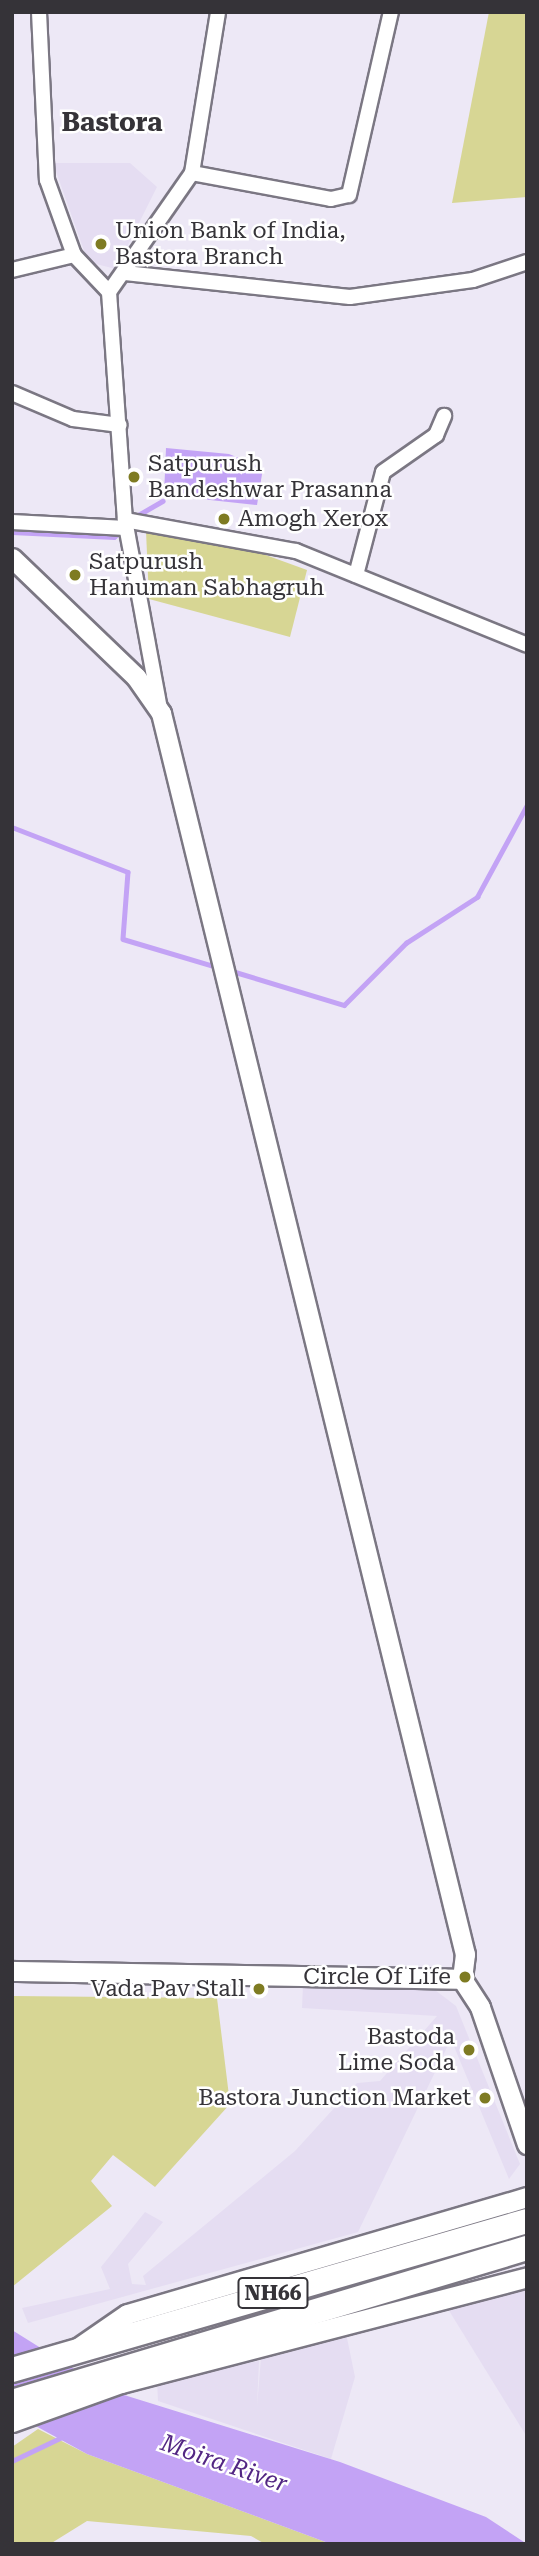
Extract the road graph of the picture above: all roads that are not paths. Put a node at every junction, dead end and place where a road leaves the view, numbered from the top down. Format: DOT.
graph roads {
  1 [pos="39,12"];
  2 [pos="218,12"];
  3 [pos="391,12"];
  4 [pos="192,173"];
  5 [pos="74,255"];
  6 [pos="527,262"];
  7 [pos="12,270"];
  8 [pos="125,274"];
  9 [pos="109,292"];
  10 [pos="12,393"];
  11 [pos="444,416"];
  12 [pos="120,425"];
  13 [pos="12,522"];
  14 [pos="128,522"];
  15 [pos="12,558"];
  16 [pos="355,575"];
  17 [pos="527,645"];
  18 [pos="161,712"];
  19 [pos="12,1971"];
  20 [pos="462,1979"];
  21 [pos="527,2144"];
  22 [pos="527,2197"];
  23 [pos="527,2221"];
  24 [pos="527,2248"];
  25 [pos="527,2277"];
  26 [pos="65,2352"];
  27 [pos="12,2370"];
  28 [pos="12,2402"];
  29 [pos="12,2422"];
  1 -- 5 [label="street"];
  2 -- 4 [label="street"];
  3 -- 4 [label="street"];
  4 -- 8 [label="street"];
  5 -- 7 [label="street"];
  5 -- 9 [label="street"];
  6 -- 8 [label="street"];
  8 -- 9 [label="street"];
  9 -- 12 [label="street"];
  10 -- 12 [label="street"];
  11 -- 16 [label="street"];
  12 -- 14 [label="street"];
  13 -- 14 [label="street"];
  14 -- 16 [label="street"];
  14 -- 18 [label="street"];
  15 -- 18 [label="street"];
  16 -- 17 [label="street"];
  18 -- 20 [label="street"];
  19 -- 20 [label="street"];
  20 -- 21 [label="street"];
  22 -- 26 [label="street"];
  23 -- 26 [label="highway, NH66"];
  24 -- 28 [label="highway, NH66"];
  25 -- 29 [label="street"];
  26 -- 27 [label="highway, NH66"];
}
